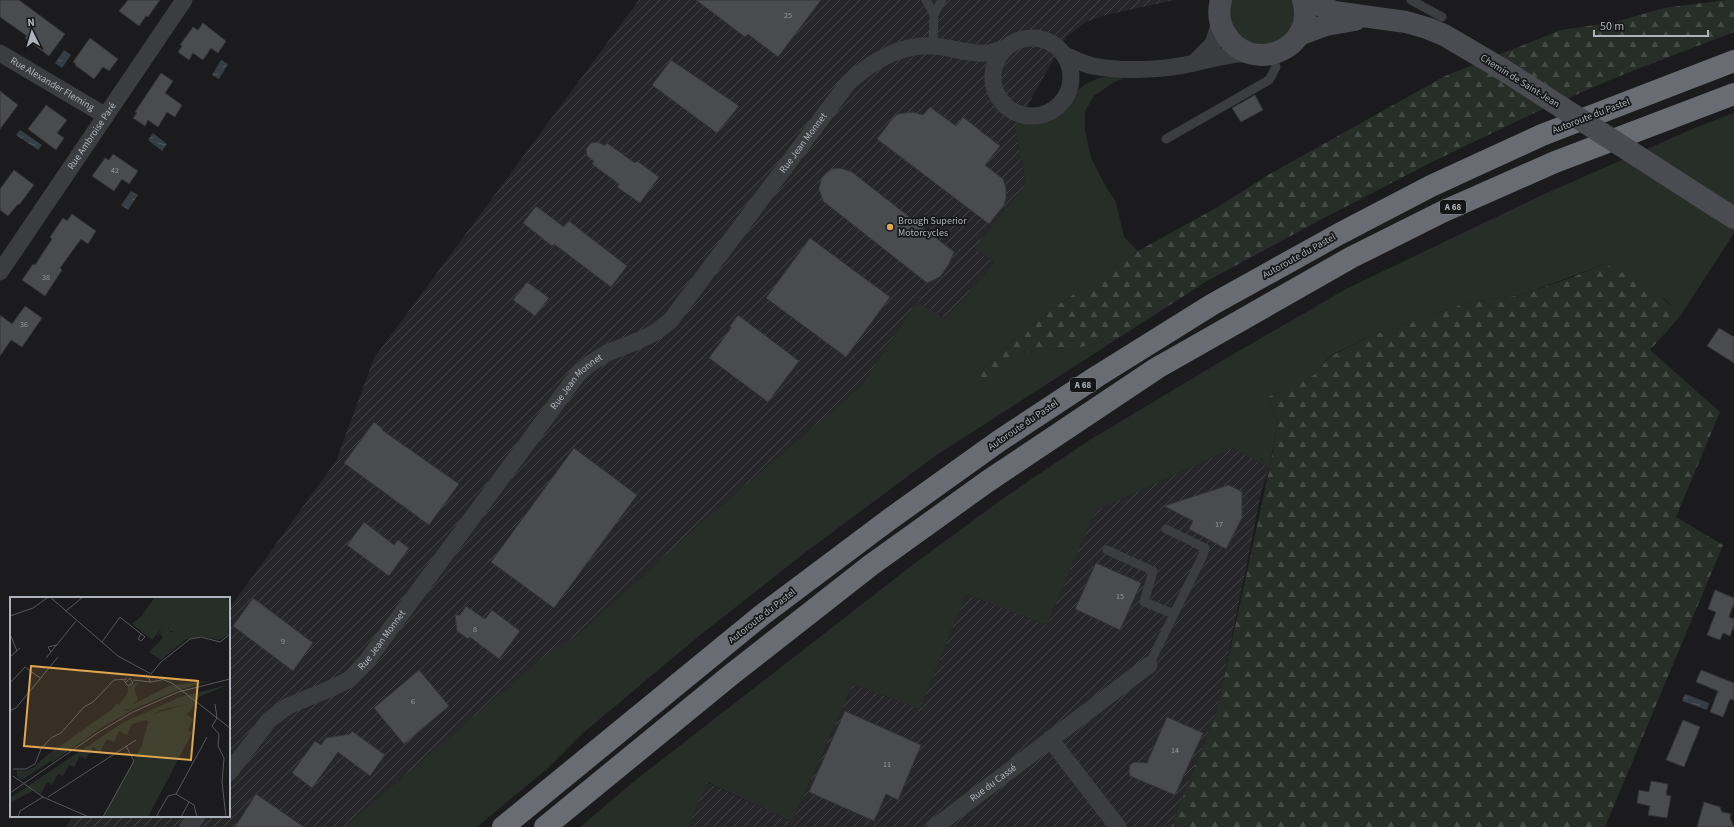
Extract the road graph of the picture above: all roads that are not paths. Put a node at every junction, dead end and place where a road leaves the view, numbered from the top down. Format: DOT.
graph roads {
  1 [pos="184,0"];
  2 [pos="926,0"];
  3 [pos="942,0"];
  4 [pos="1303,0"];
  5 [pos="1310,0"];
  6 [pos="1410,0"];
  7 [pos="1218,8"];
  8 [pos="934,14"];
  9 [pos="1442,18"];
  10 [pos="1378,19"];
  11 [pos="1299,35"];
  12 [pos="933,46"];
  13 [pos="1006,48"];
  14 [pos="958,50"];
  15 [pos="0,53"];
  16 [pos="1248,53"];
  17 [pos="1272,54"];
  18 [pos="1065,55"];
  19 [pos="1734,61"];
  20 [pos="1193,63"];
  21 [pos="1114,69"];
  22 [pos="993,76"];
  23 [pos="1070,88"];
  24 [pos="1734,94"];
  25 [pos="106,116"];
  26 [pos="1166,139"];
  27 [pos="1734,218"];
  28 [pos="0,272"];
  29 [pos="1166,529"];
  30 [pos="1107,550"];
  31 [pos="1174,614"];
  32 [pos="1149,665"];
  33 [pos="1050,739"];
  34 [pos="230,772"];
  35 [pos="196,817"];
  36 [pos="188,827"];
  37 [pos="503,827"];
  38 [pos="545,827"];
  39 [pos="935,827"];
  40 [pos="1118,827"];
  1 -- 25 [label="street, Rue Ambroise Paré"];
  2 -- 8 [label="lane"];
  3 -- 8 [label="lane"];
  4 -- 11 [label="street"];
  5 -- 10 [label="street, Chemin de Saint-Jean"];
  6 -- 9 [label="lane"];
  7 -- 16 [label="street"];
  7 -- 20 [label="street"];
  8 -- 12 [label="lane"];
  10 -- 11 [label="street, Chemin de Saint-Jean"];
  10 -- 27 [label="street, Chemin de Saint-Jean, bridge"];
  11 -- 17 [label="street"];
  12 -- 14 [label="street, Rue Jean Monnet"];
  12 -- 34 [label="street, Rue Jean Monnet"];
  13 -- 14 [label="street, Rue Jean Monnet"];
  13 -- 18 [label="street"];
  13 -- 22 [label="street"];
  14 -- 22 [label="street, Rue Jean Monnet"];
  15 -- 25 [label="street, Rue Alexander Fleming"];
  16 -- 17 [label="street"];
  16 -- 20 [label="street"];
  17 -- 26 [label="lane"];
  18 -- 21 [label="street"];
  18 -- 23 [label="street"];
  19 -- 37 [label="highway, Autoroute du Pastel / A 68"];
  20 -- 21 [label="street"];
  21 -- 23 [label="street"];
  22 -- 23 [label="street"];
  24 -- 38 [label="highway, A 68"];
  25 -- 28 [label="street, Rue Ambroise Paré"];
  29 -- 31 [label="lane"];
  30 -- 31 [label="lane"];
  31 -- 32 [label="lane"];
  32 -- 33 [label="street, Rue du Cassé"];
  33 -- 39 [label="street, Rue du Cassé"];
  33 -- 40 [label="street"];
  35 -- 36 [label="street"];
}
